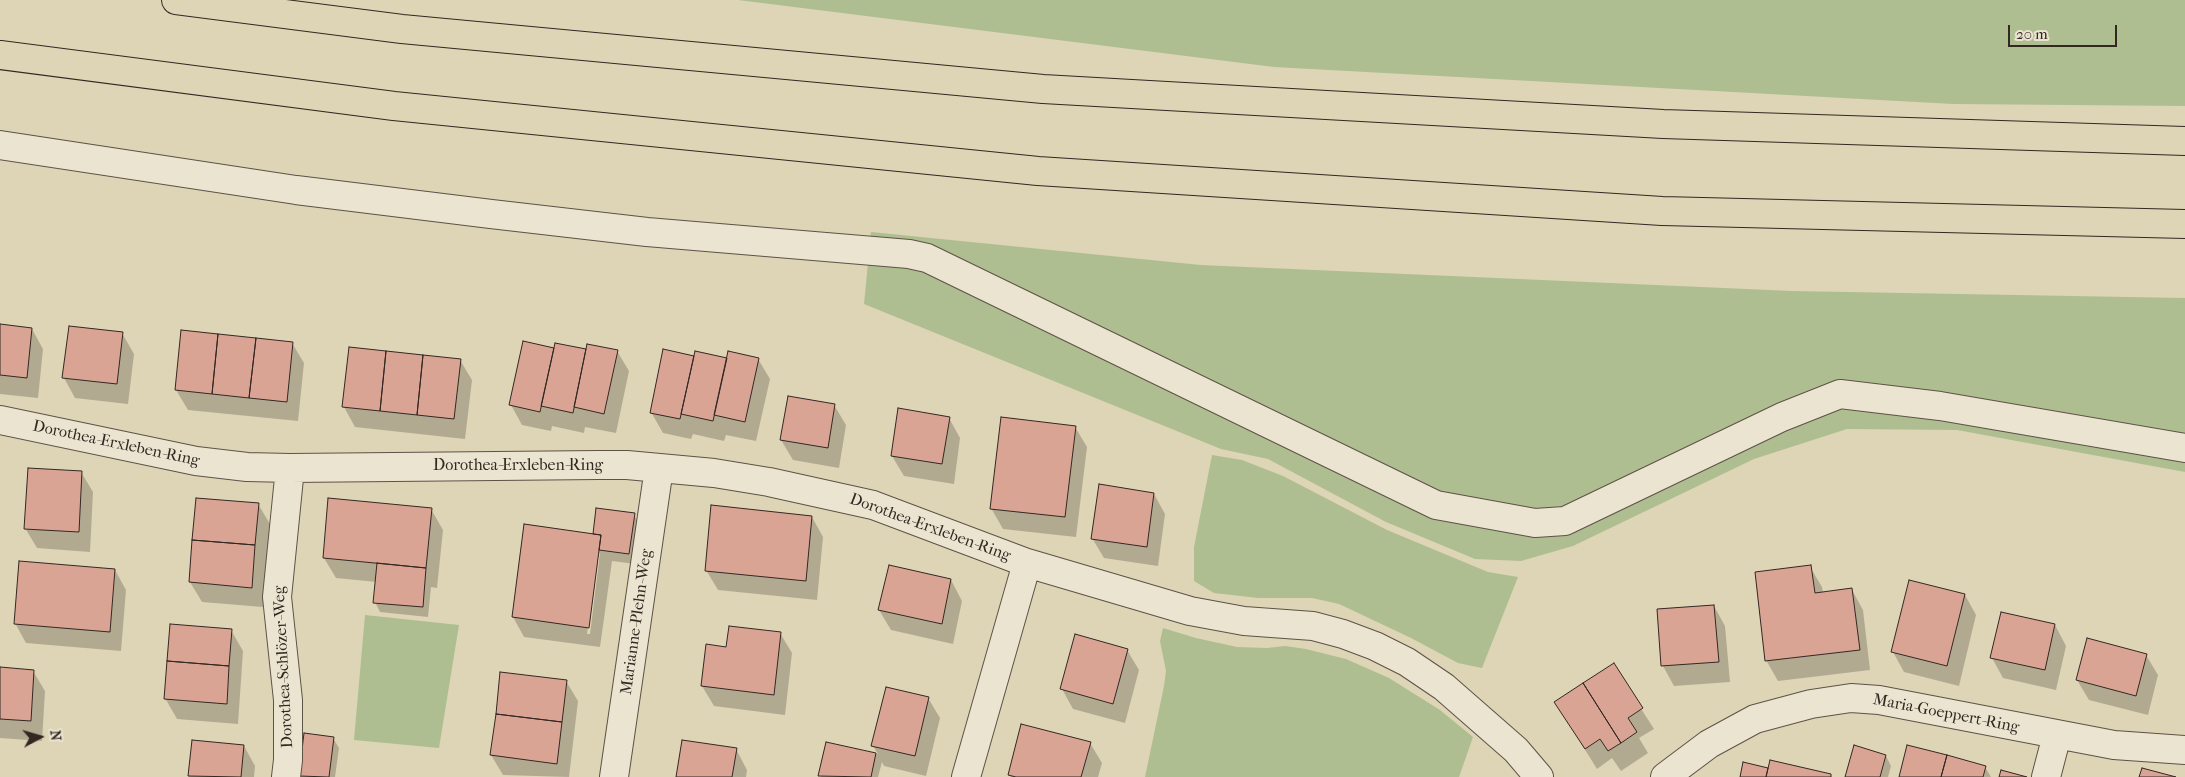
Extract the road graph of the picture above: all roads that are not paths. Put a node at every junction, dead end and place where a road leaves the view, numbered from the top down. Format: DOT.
graph roads {
  1 [pos="176,0"];
  2 [pos="0,55"];
  3 [pos="2185,141"];
  4 [pos="0,145"];
  5 [pos="2185,224"];
  6 [pos="0,420"];
  7 [pos="2185,448"];
  8 [pos="290,468"];
  9 [pos="659,468"];
  10 [pos="1027,563"];
  11 [pos="2057,735"];
  12 [pos="2185,750"];
  13 [pos="286,777"];
  14 [pos="614,777"];
  15 [pos="966,777"];
  16 [pos="1539,777"];
  17 [pos="1665,777"];
  18 [pos="2046,777"];
  1 -- 3 [label="highway"];
  2 -- 5 [label="highway"];
  4 -- 7 [label="street"];
  6 -- 8 [label="street, Dorothea-Erxleben-Ring"];
  8 -- 9 [label="street, Dorothea-Erxleben-Ring"];
  8 -- 13 [label="street, Dorothea-Schlözer-Weg"];
  9 -- 10 [label="street, Dorothea-Erxleben-Ring"];
  9 -- 14 [label="street, Marianne-Plehn-Weg"];
  10 -- 15 [label="street, Dorothea-Erxleben-Ring"];
  10 -- 16 [label="street, Dorothea-Erxleben-Ring"];
  11 -- 12 [label="street, Maria-Goeppert-Ring"];
  11 -- 17 [label="street, Maria-Goeppert-Ring"];
  11 -- 18 [label="street"];
}
